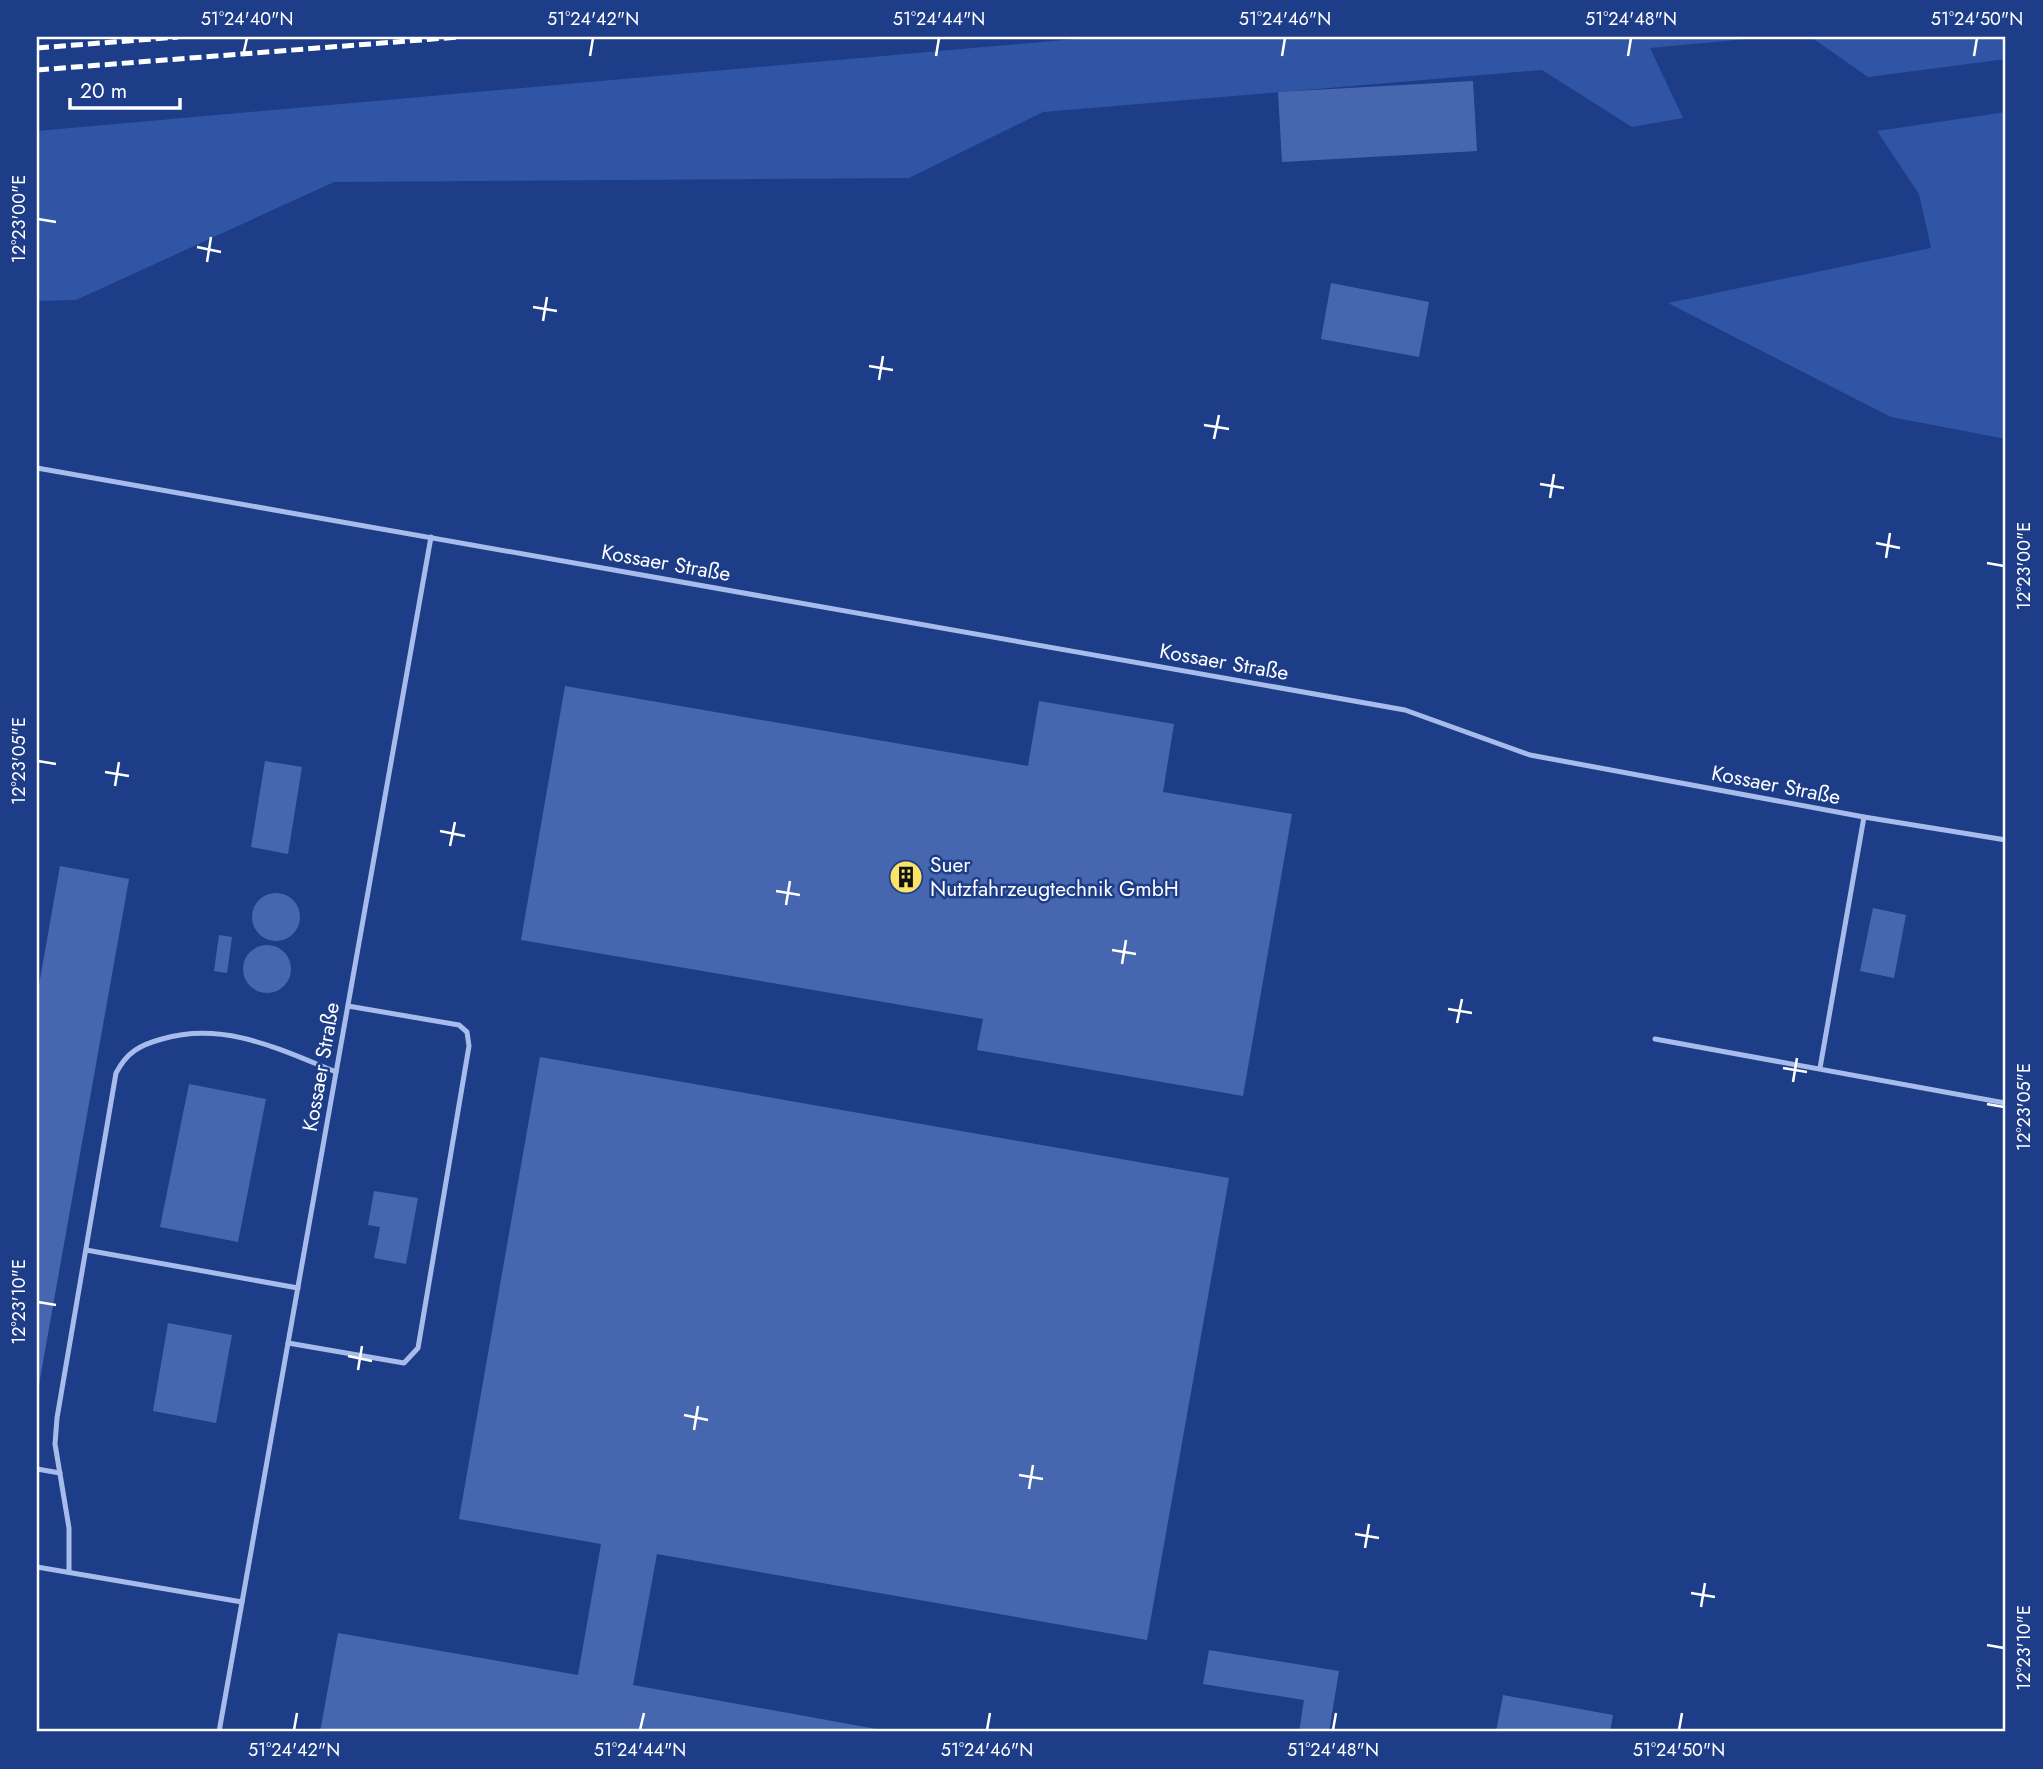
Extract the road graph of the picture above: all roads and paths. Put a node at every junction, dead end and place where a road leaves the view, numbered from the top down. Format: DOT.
graph roads {
  1 [pos="37,468"];
  2 [pos="431,537"];
  3 [pos="1864,817"];
  4 [pos="2006,840"];
  5 [pos="348,1006"];
  6 [pos="1655,1039"];
  7 [pos="1819,1068"];
  8 [pos="336,1072"];
  9 [pos="2005,1103"];
  10 [pos="86,1250"];
  11 [pos="298,1288"];
  12 [pos="288,1343"];
  13 [pos="37,1469"];
  14 [pos="60,1473"];
  15 [pos="37,1567"];
  16 [pos="69,1573"];
  17 [pos="242,1602"];
  18 [pos="219,1732"];
  1 -- 2 [label="lane, Kossaer Straße"];
  2 -- 3 [label="lane, Kossaer Straße"];
  2 -- 5 [label="lane, Kossaer Straße"];
  3 -- 4 [label="lane, Kossaer Straße"];
  3 -- 7 [label="lane"];
  5 -- 8 [label="lane, Kossaer Straße"];
  5 -- 12 [label="lane"];
  6 -- 7 [label="lane"];
  7 -- 9 [label="lane"];
  8 -- 10 [label="lane"];
  8 -- 11 [label="lane, Kossaer Straße"];
  10 -- 11 [label="lane"];
  10 -- 14 [label="lane"];
  11 -- 12 [label="lane, Kossaer Straße"];
  12 -- 17 [label="lane, Kossaer Straße"];
  13 -- 14 [label="lane"];
  14 -- 16 [label="lane"];
  15 -- 16 [label="lane"];
  16 -- 17 [label="lane"];
  17 -- 18 [label="lane, Kossaer Straße"];
}
